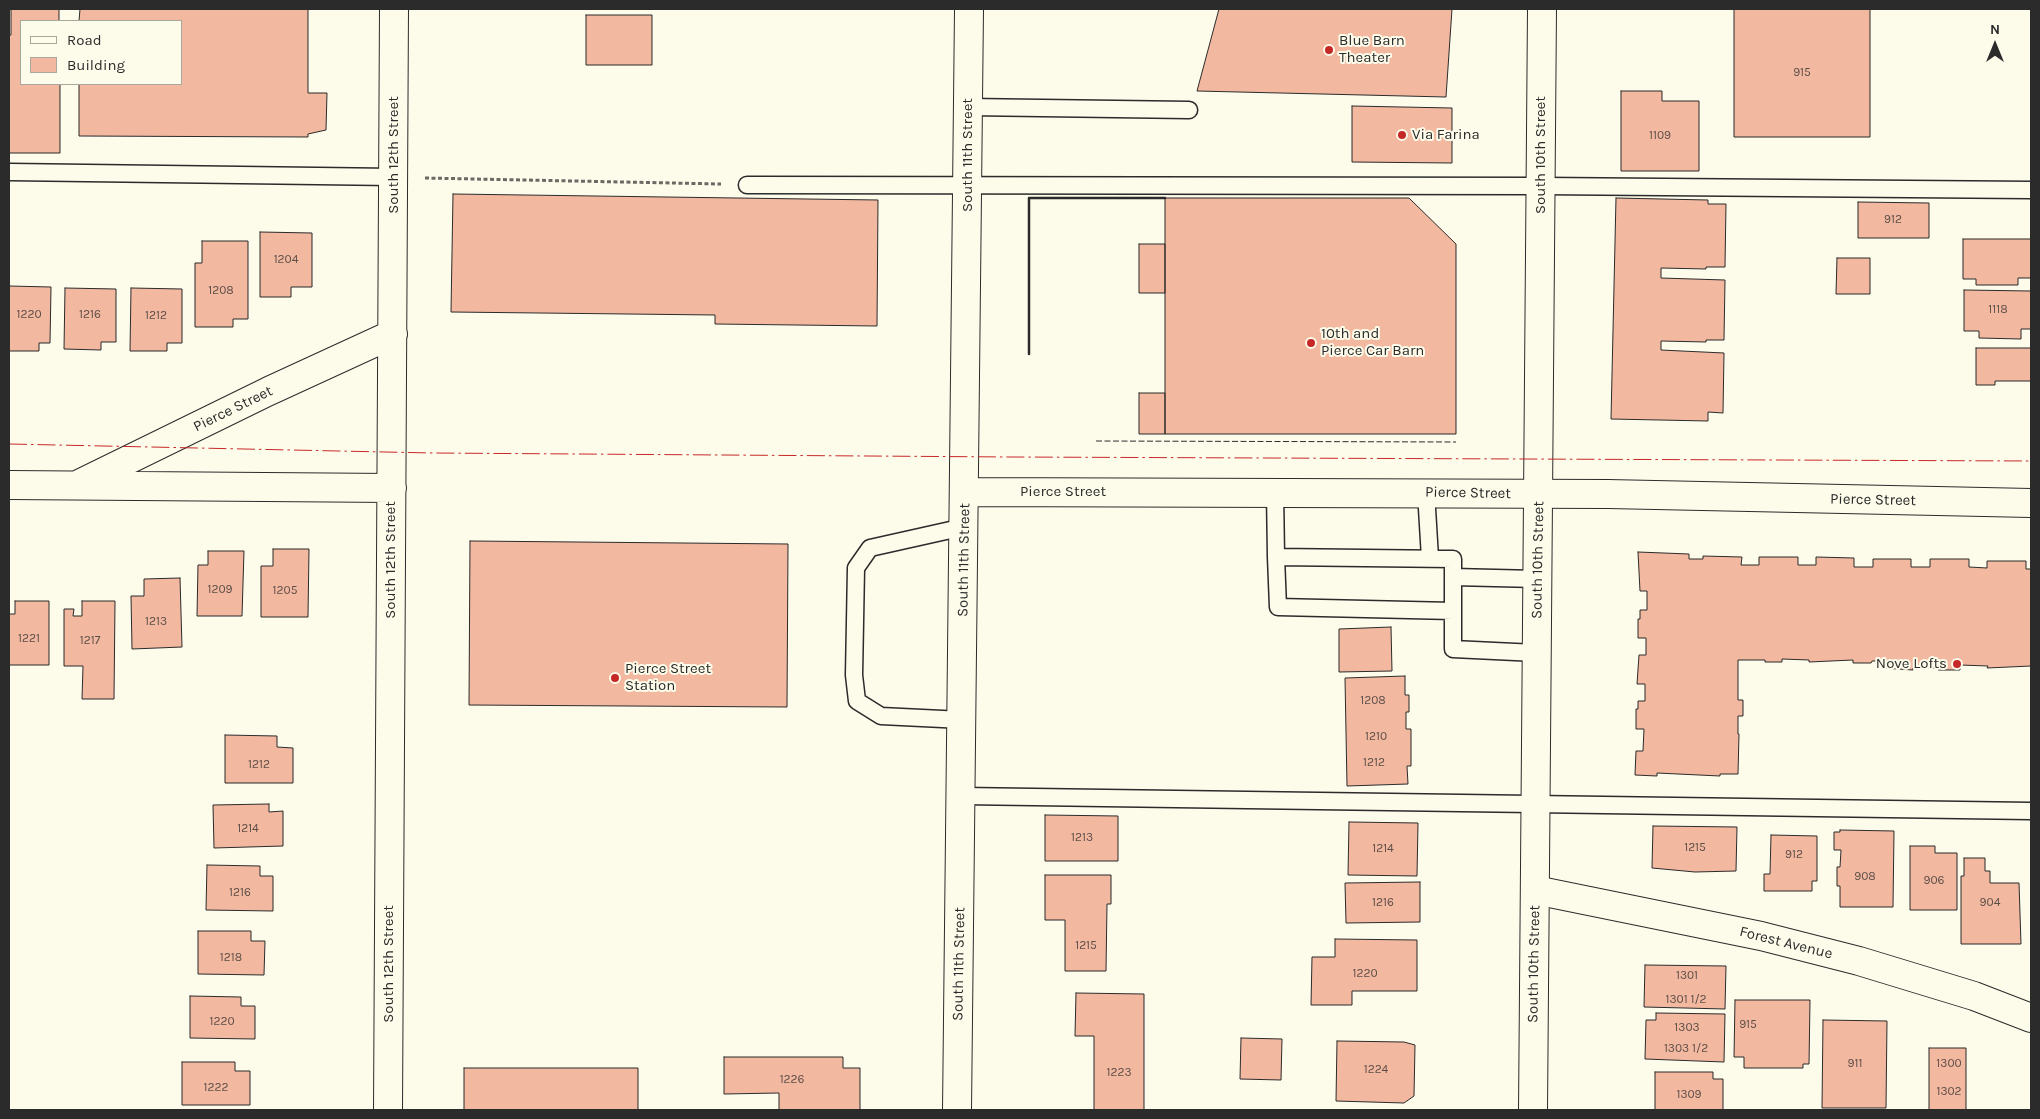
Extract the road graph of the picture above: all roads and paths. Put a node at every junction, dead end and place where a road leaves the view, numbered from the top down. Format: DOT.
graph roads {
  1 [pos="394,9"];
  2 [pos="969,9"];
  3 [pos="1542,9"];
  4 [pos="968,107"];
  5 [pos="1189,110"];
  6 [pos="9,172"];
  7 [pos="394,177"];
  8 [pos="968,184"];
  9 [pos="746,185"];
  10 [pos="1541,186"];
  11 [pos="2031,190"];
  12 [pos="393,334"];
  13 [pos="9,486"];
  14 [pos="74,486"];
  15 [pos="392,488"];
  16 [pos="965,492"];
  17 [pos="1275,492"];
  18 [pos="1426,492"];
  19 [pos="1539,493"];
  20 [pos="2031,503"];
  21 [pos="964,527"];
  22 [pos="1276,556"];
  23 [pos="1430,558"];
  24 [pos="1454,577"];
  25 [pos="1537,579"];
  26 [pos="1453,611"];
  27 [pos="1536,653"];
  28 [pos="963,720"];
  29 [pos="962,796"];
  30 [pos="1535,803"];
  31 [pos="2031,811"];
  32 [pos="1535,890"];
  33 [pos="2031,1018"];
  34 [pos="388,1110"];
  35 [pos="957,1110"];
  36 [pos="1532,1110"];
  1 -- 7 [label="street, South 12th Street"];
  2 -- 4 [label="street, South 11th Street"];
  3 -- 10 [label="street, South 10th Street"];
  4 -- 5 [label="lane"];
  4 -- 8 [label="street, South 11th Street"];
  6 -- 7 [label="lane"];
  7 -- 9 [label="path"];
  7 -- 12 [label="street, South 12th Street"];
  8 -- 9 [label="lane"];
  8 -- 10 [label="lane"];
  8 -- 16 [label="street, South 11th Street"];
  10 -- 11 [label="lane"];
  10 -- 19 [label="street, South 10th Street"];
  12 -- 14 [label="street, Pierce Street"];
  12 -- 15 [label="street, South 12th Street"];
  13 -- 14 [label="street, Pierce Street"];
  14 -- 15 [label="street, Pierce Street"];
  15 -- 34 [label="street, South 12th Street"];
  16 -- 17 [label="street, Pierce Street"];
  16 -- 21 [label="street, South 11th Street"];
  17 -- 18 [label="street, Pierce Street"];
  17 -- 22 [label="lane"];
  18 -- 19 [label="street, Pierce Street"];
  18 -- 23 [label="lane"];
  19 -- 20 [label="street, Pierce Street"];
  19 -- 25 [label="street, South 10th Street"];
  21 -- 28 [label="street, South 11th Street"];
  21 -- 28 [label="lane"];
  22 -- 23 [label="lane"];
  22 -- 26 [label="lane"];
  23 -- 24 [label="lane"];
  24 -- 25 [label="lane"];
  24 -- 26 [label="lane"];
  25 -- 27 [label="street, South 10th Street"];
  26 -- 27 [label="lane"];
  27 -- 30 [label="street, South 10th Street"];
  28 -- 29 [label="street, South 11th Street"];
  29 -- 30 [label="lane"];
  29 -- 35 [label="street, South 11th Street"];
  30 -- 31 [label="lane"];
  30 -- 32 [label="street, South 10th Street"];
  32 -- 33 [label="street, Forest Avenue"];
  32 -- 36 [label="street, South 10th Street"];
}
